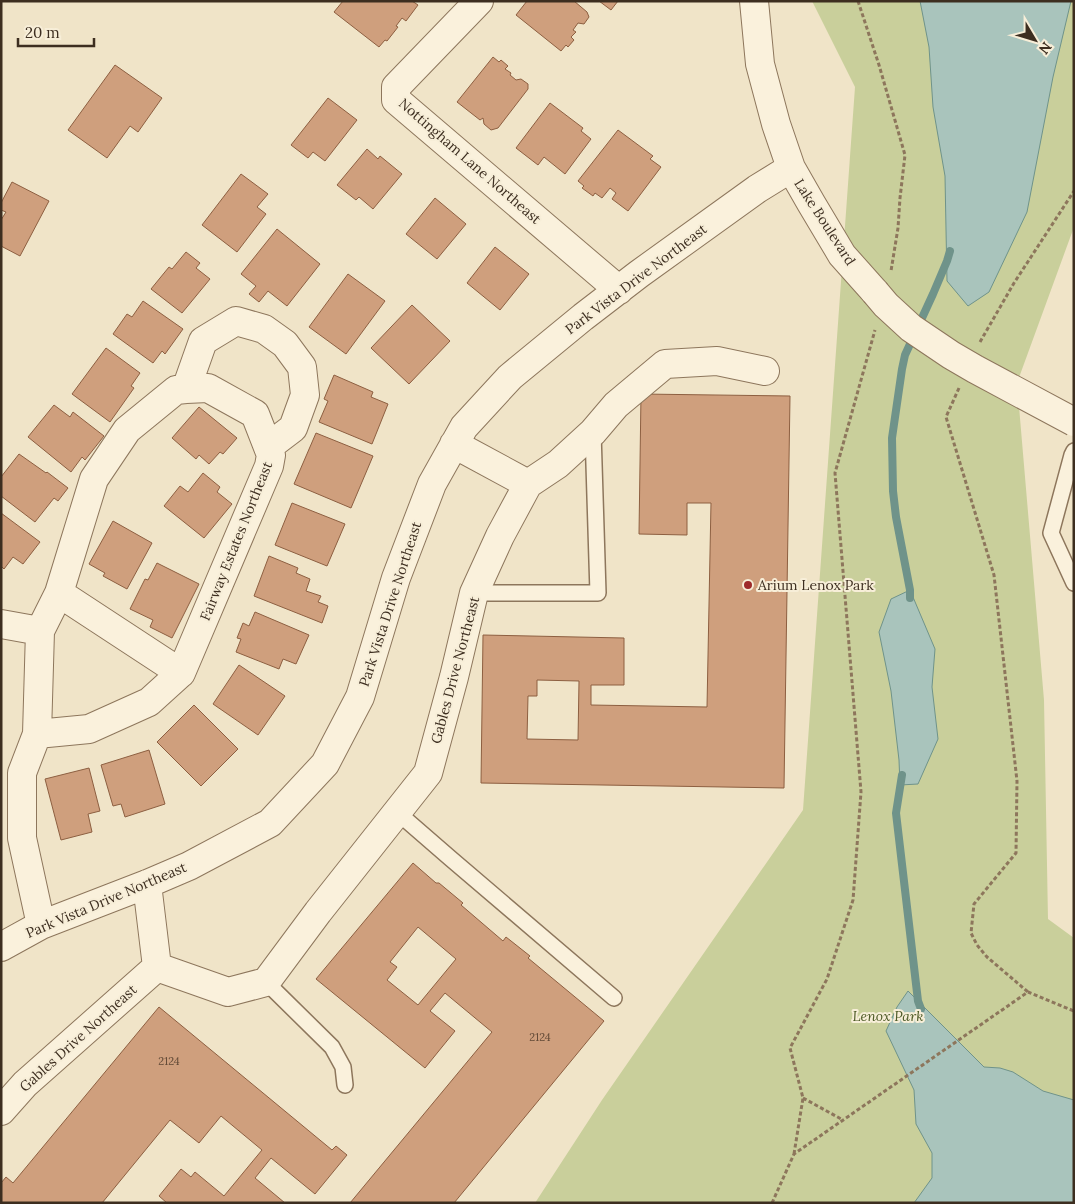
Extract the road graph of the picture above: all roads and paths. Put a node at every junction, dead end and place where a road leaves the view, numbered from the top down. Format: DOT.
graph roads {
  1 [pos="479,1"];
  2 [pos="754,1"];
  3 [pos="858,1"];
  4 [pos="791,168"];
  5 [pos="1074,191"];
  6 [pos="882,286"];
  7 [pos="619,290"];
  8 [pos="876,325"];
  9 [pos="978,347"];
  10 [pos="765,371"];
  11 [pos="962,382"];
  12 [pos="186,389"];
  13 [pos="1074,422"];
  14 [pos="593,432"];
  15 [pos="454,444"];
  16 [pos="268,447"];
  17 [pos="1074,451"];
  18 [pos="528,484"];
  19 [pos="1074,584"];
  20 [pos="59,593"];
  21 [pos="474,593"];
  22 [pos="1,624"];
  23 [pos="40,631"];
  24 [pos="181,673"];
  25 [pos="37,734"];
  26 [pos="397,812"];
  27 [pos="147,884"];
  28 [pos="41,925"];
  29 [pos="1,947"];
  30 [pos="157,967"];
  31 [pos="266,982"];
  32 [pos="1028,992"];
  33 [pos="614,998"];
  34 [pos="1074,1011"];
  35 [pos="345,1085"];
  36 [pos="803,1098"];
  37 [pos="1,1111"];
  38 [pos="843,1120"];
  39 [pos="794,1154"];
  40 [pos="772,1203"];
  1 -- 7 [label="street, Nottingham Lane Northeast"];
  2 -- 4 [label="street, Lake Boulevard"];
  3 -- 6 [label="path"];
  4 -- 6 [label="street, Lake Boulevard"];
  4 -- 7 [label="street, Park Vista Drive Northeast"];
  5 -- 9 [label="path"];
  6 -- 13 [label="street, Lake Boulevard, bridge"];
  7 -- 15 [label="street, Park Vista Drive Northeast"];
  8 -- 36 [label="path"];
  10 -- 14 [label="street, Gables Drive Northeast"];
  11 -- 32 [label="path"];
  12 -- 16 [label="street"];
  12 -- 16 [label="street, Fairway Estates Northeast"];
  12 -- 20 [label="street"];
  14 -- 18 [label="street, Gables Drive Northeast"];
  14 -- 21 [label="lane"];
  15 -- 18 [label="street"];
  15 -- 27 [label="street, Park Vista Drive Northeast"];
  16 -- 24 [label="street, Fairway Estates Northeast"];
  17 -- 19 [label="lane"];
  18 -- 21 [label="street, Gables Drive Northeast"];
  20 -- 23 [label="street"];
  20 -- 24 [label="street"];
  21 -- 26 [label="street, Gables Drive Northeast"];
  22 -- 23 [label="street"];
  23 -- 25 [label="street"];
  24 -- 25 [label="street, Fairway Estates Northeast"];
  25 -- 28 [label="street"];
  26 -- 31 [label="street, Gables Drive Northeast"];
  26 -- 33 [label="lane"];
  27 -- 28 [label="street, Park Vista Drive Northeast"];
  27 -- 30 [label="street"];
  28 -- 29 [label="street, Park Vista Drive Northeast"];
  30 -- 31 [label="street"];
  30 -- 37 [label="street, Gables Drive Northeast"];
  31 -- 35 [label="lane"];
  32 -- 34 [label="path"];
  32 -- 38 [label="path"];
  36 -- 38 [label="path"];
  36 -- 39 [label="path"];
  38 -- 39 [label="path"];
  39 -- 40 [label="path"];
}
